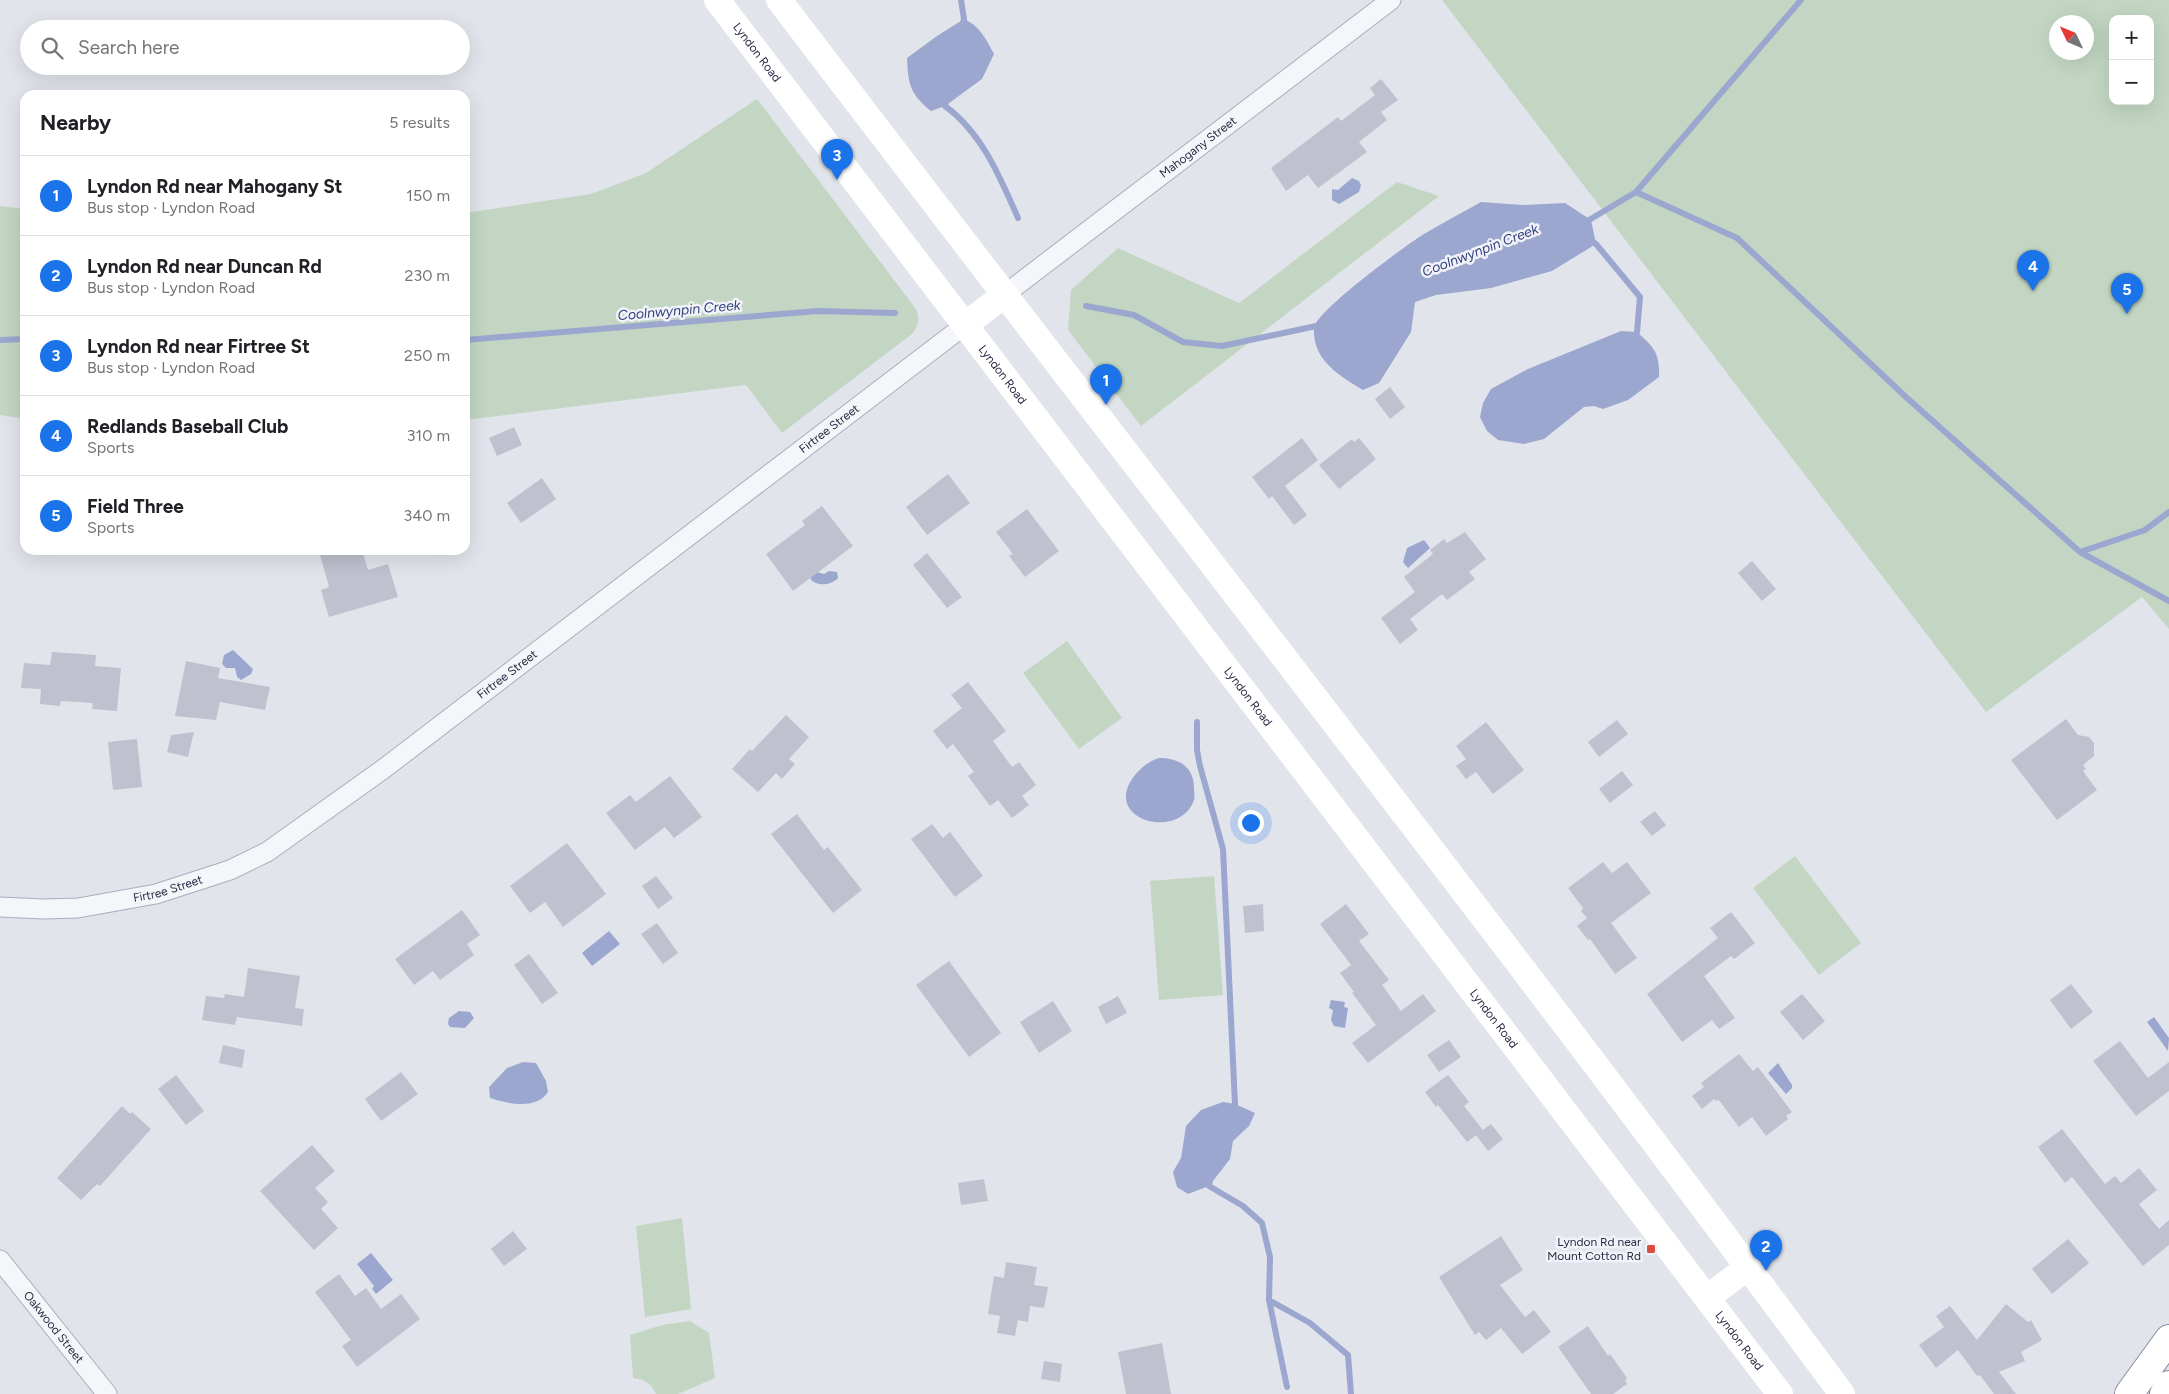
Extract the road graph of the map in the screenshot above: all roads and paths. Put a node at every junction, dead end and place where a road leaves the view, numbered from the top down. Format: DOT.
graph roads {
  1 [pos="717,0"];
  2 [pos="779,0"];
  3 [pos="1391,0"];
  4 [pos="1004,295"];
  5 [pos="965,325"];
  6 [pos="0,906"];
  7 [pos="0,1260"];
  8 [pos="1748,1267"];
  9 [pos="1707,1298"];
  10 [pos="2169,1340"];
  11 [pos="2169,1385"];
  12 [pos="107,1394"];
  13 [pos="1780,1394"];
  14 [pos="1842,1394"];
  15 [pos="2129,1394"];
  16 [pos="2164,1394"];
  1 -- 5 [label="main road, Lyndon Road"];
  2 -- 4 [label="main road"];
  3 -- 4 [label="street, Mahogany Street"];
  4 -- 5 [label="main road"];
  4 -- 8 [label="main road"];
  5 -- 6 [label="street, Firtree Street"];
  5 -- 9 [label="main road, Lyndon Road"];
  7 -- 12 [label="street, Oakwood Street"];
  8 -- 9 [label="main road"];
  8 -- 14 [label="main road"];
  9 -- 13 [label="main road, Lyndon Road"];
  10 -- 15 [label="highway"];
  11 -- 16 [label="highway"];
}
